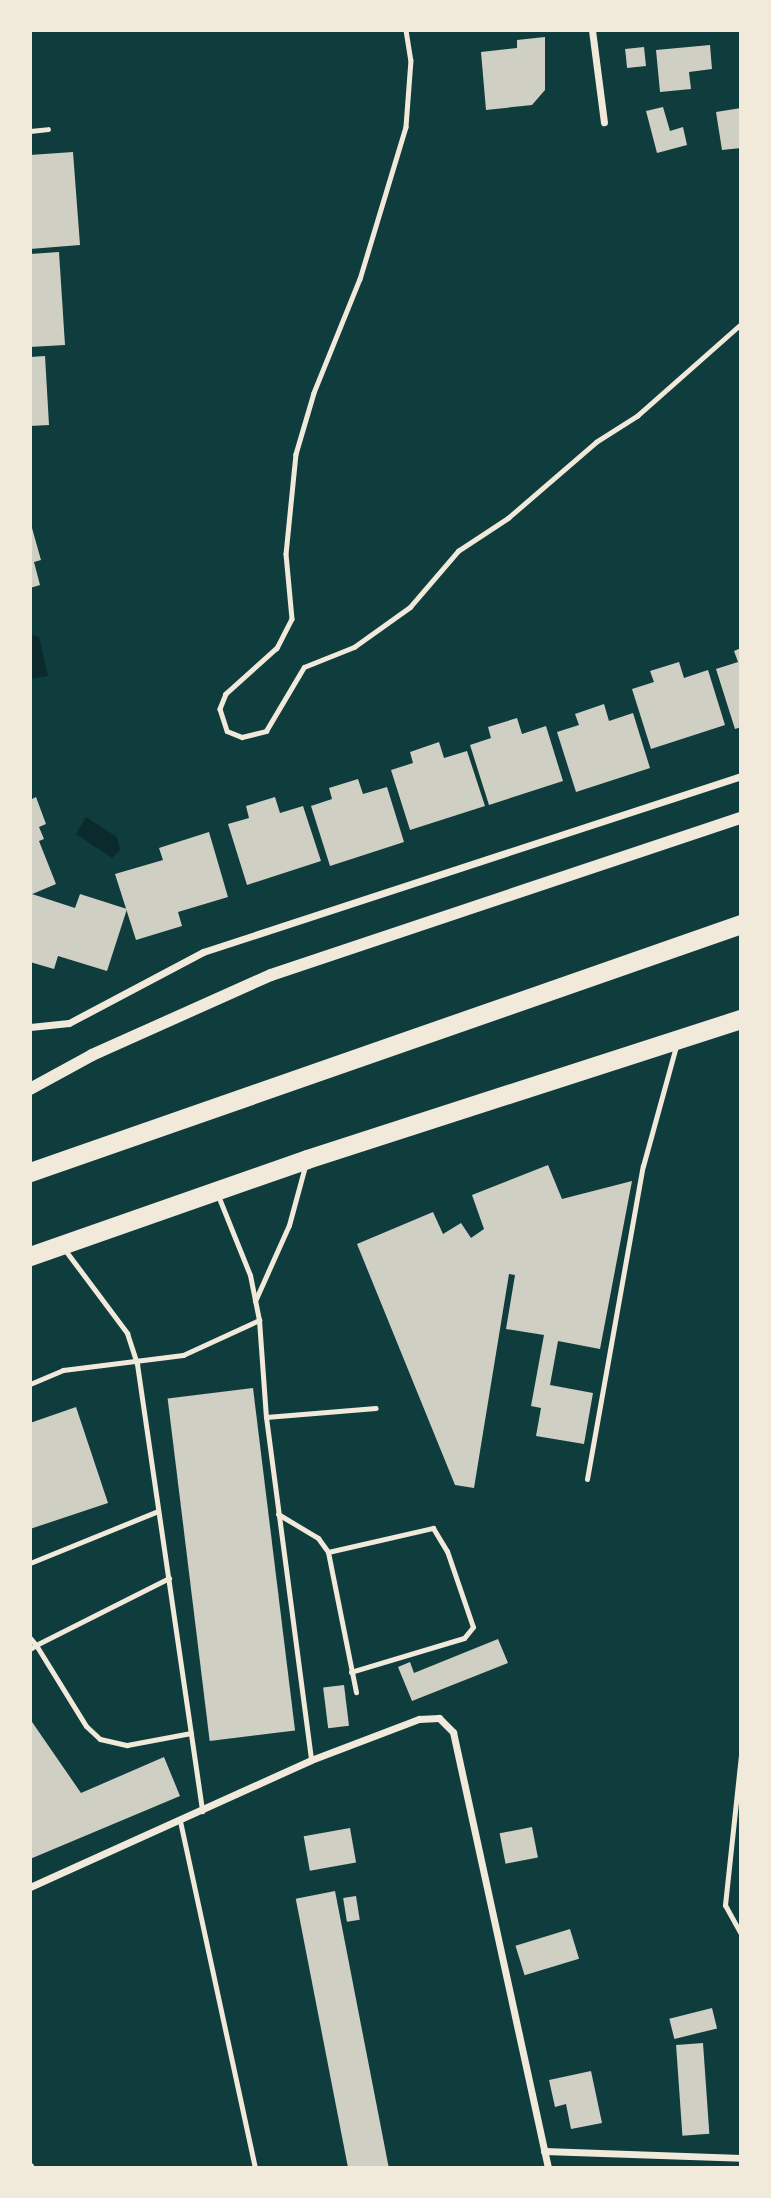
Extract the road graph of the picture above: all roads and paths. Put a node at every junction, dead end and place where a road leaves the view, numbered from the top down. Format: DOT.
graph roads {
  1 [pos="406,30"];
  2 [pos="592,30"];
  3 [pos="604,122"];
  4 [pos="48,129"];
  5 [pos="30,131"];
  6 [pos="741,324"];
  7 [pos="741,776"];
  8 [pos="741,818"];
  9 [pos="741,924"];
  10 [pos="741,1019"];
  11 [pos="30,1027"];
  12 [pos="676,1043"];
  13 [pos="30,1089"];
  14 [pos="307,1159"];
  15 [pos="30,1172"];
  16 [pos="216,1191"];
  17 [pos="61,1245"];
  18 [pos="30,1256"];
  19 [pos="255,1301"];
  20 [pos="259,1320"];
  21 [pos="137,1364"];
  22 [pos="30,1384"];
  23 [pos="376,1408"];
  24 [pos="267,1417"];
  25 [pos="587,1479"];
  26 [pos="158,1511"];
  27 [pos="278,1513"];
  28 [pos="328,1552"];
  29 [pos="30,1563"];
  30 [pos="169,1578"];
  31 [pos="30,1638"];
  32 [pos="36,1645"];
  33 [pos="30,1649"];
  34 [pos="351,1672"];
  35 [pos="356,1692"];
  36 [pos="191,1733"];
  37 [pos="741,1755"];
  38 [pos="311,1760"];
  39 [pos="740,1778"];
  40 [pos="202,1811"];
  41 [pos="180,1821"];
  42 [pos="30,1886"];
  43 [pos="741,1934"];
  44 [pos="544,2151"];
  45 [pos="741,2158"];
  46 [pos="255,2168"];
  47 [pos="548,2168"];
  1 -- 6 [label="path"];
  2 -- 3 [label="street"];
  4 -- 5 [label="lane"];
  7 -- 11 [label="street"];
  8 -- 13 [label="street"];
  9 -- 15 [label="highway"];
  10 -- 12 [label="highway"];
  12 -- 14 [label="highway"];
  12 -- 25 [label="lane"];
  14 -- 16 [label="highway"];
  14 -- 19 [label="lane"];
  16 -- 17 [label="highway"];
  16 -- 19 [label="lane"];
  17 -- 18 [label="highway"];
  17 -- 21 [label="lane"];
  19 -- 20 [label="lane"];
  20 -- 21 [label="lane"];
  20 -- 24 [label="lane"];
  21 -- 22 [label="lane"];
  21 -- 26 [label="lane"];
  23 -- 24 [label="lane"];
  24 -- 27 [label="lane"];
  26 -- 29 [label="lane"];
  26 -- 30 [label="lane"];
  27 -- 28 [label="lane"];
  27 -- 38 [label="lane"];
  28 -- 34 [label="lane"];
  28 -- 34 [label="lane"];
  30 -- 32 [label="lane"];
  30 -- 36 [label="lane"];
  31 -- 32 [label="lane"];
  32 -- 33 [label="lane"];
  32 -- 36 [label="lane"];
  34 -- 35 [label="lane"];
  36 -- 40 [label="lane"];
  37 -- 39 [label="lane"];
  38 -- 40 [label="street"];
  38 -- 44 [label="street"];
  39 -- 43 [label="lane"];
  40 -- 41 [label="street"];
  41 -- 42 [label="street"];
  41 -- 46 [label="lane"];
  44 -- 45 [label="street"];
  44 -- 47 [label="street"];
}
